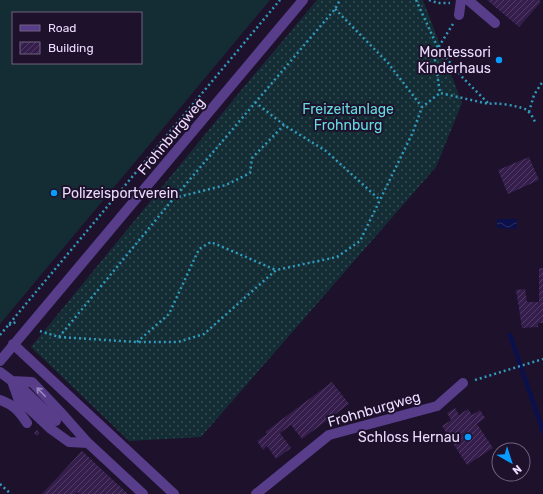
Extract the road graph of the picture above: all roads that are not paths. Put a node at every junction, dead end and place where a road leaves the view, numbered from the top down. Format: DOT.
graph roads {
  1 [pos="303,0"];
  2 [pos="463,1"];
  3 [pos="458,15"];
  4 [pos="495,23"];
  5 [pos="13,344"];
  6 [pos="0,361"];
  7 [pos="0,372"];
  8 [pos="12,381"];
  9 [pos="464,383"];
  10 [pos="0,400"];
  11 [pos="27,423"];
  12 [pos="88,442"];
  13 [pos="143,494"];
  14 [pos="174,494"];
  15 [pos="256,494"];
  1 -- 5 [label="street, Frohnburgweg"];
  2 -- 3 [label="street"];
  2 -- 4 [label="street"];
  5 -- 6 [label="street, Frohnburgweg"];
  5 -- 14 [label="street"];
  7 -- 8 [label="street"];
  12 -- 8 [label="street, one-way"];
  8 -- 12 [label="street"];
  9 -- 15 [label="street, Frohnburgweg"];
  10 -- 11 [label="street"];
  12 -- 13 [label="street"];
}
